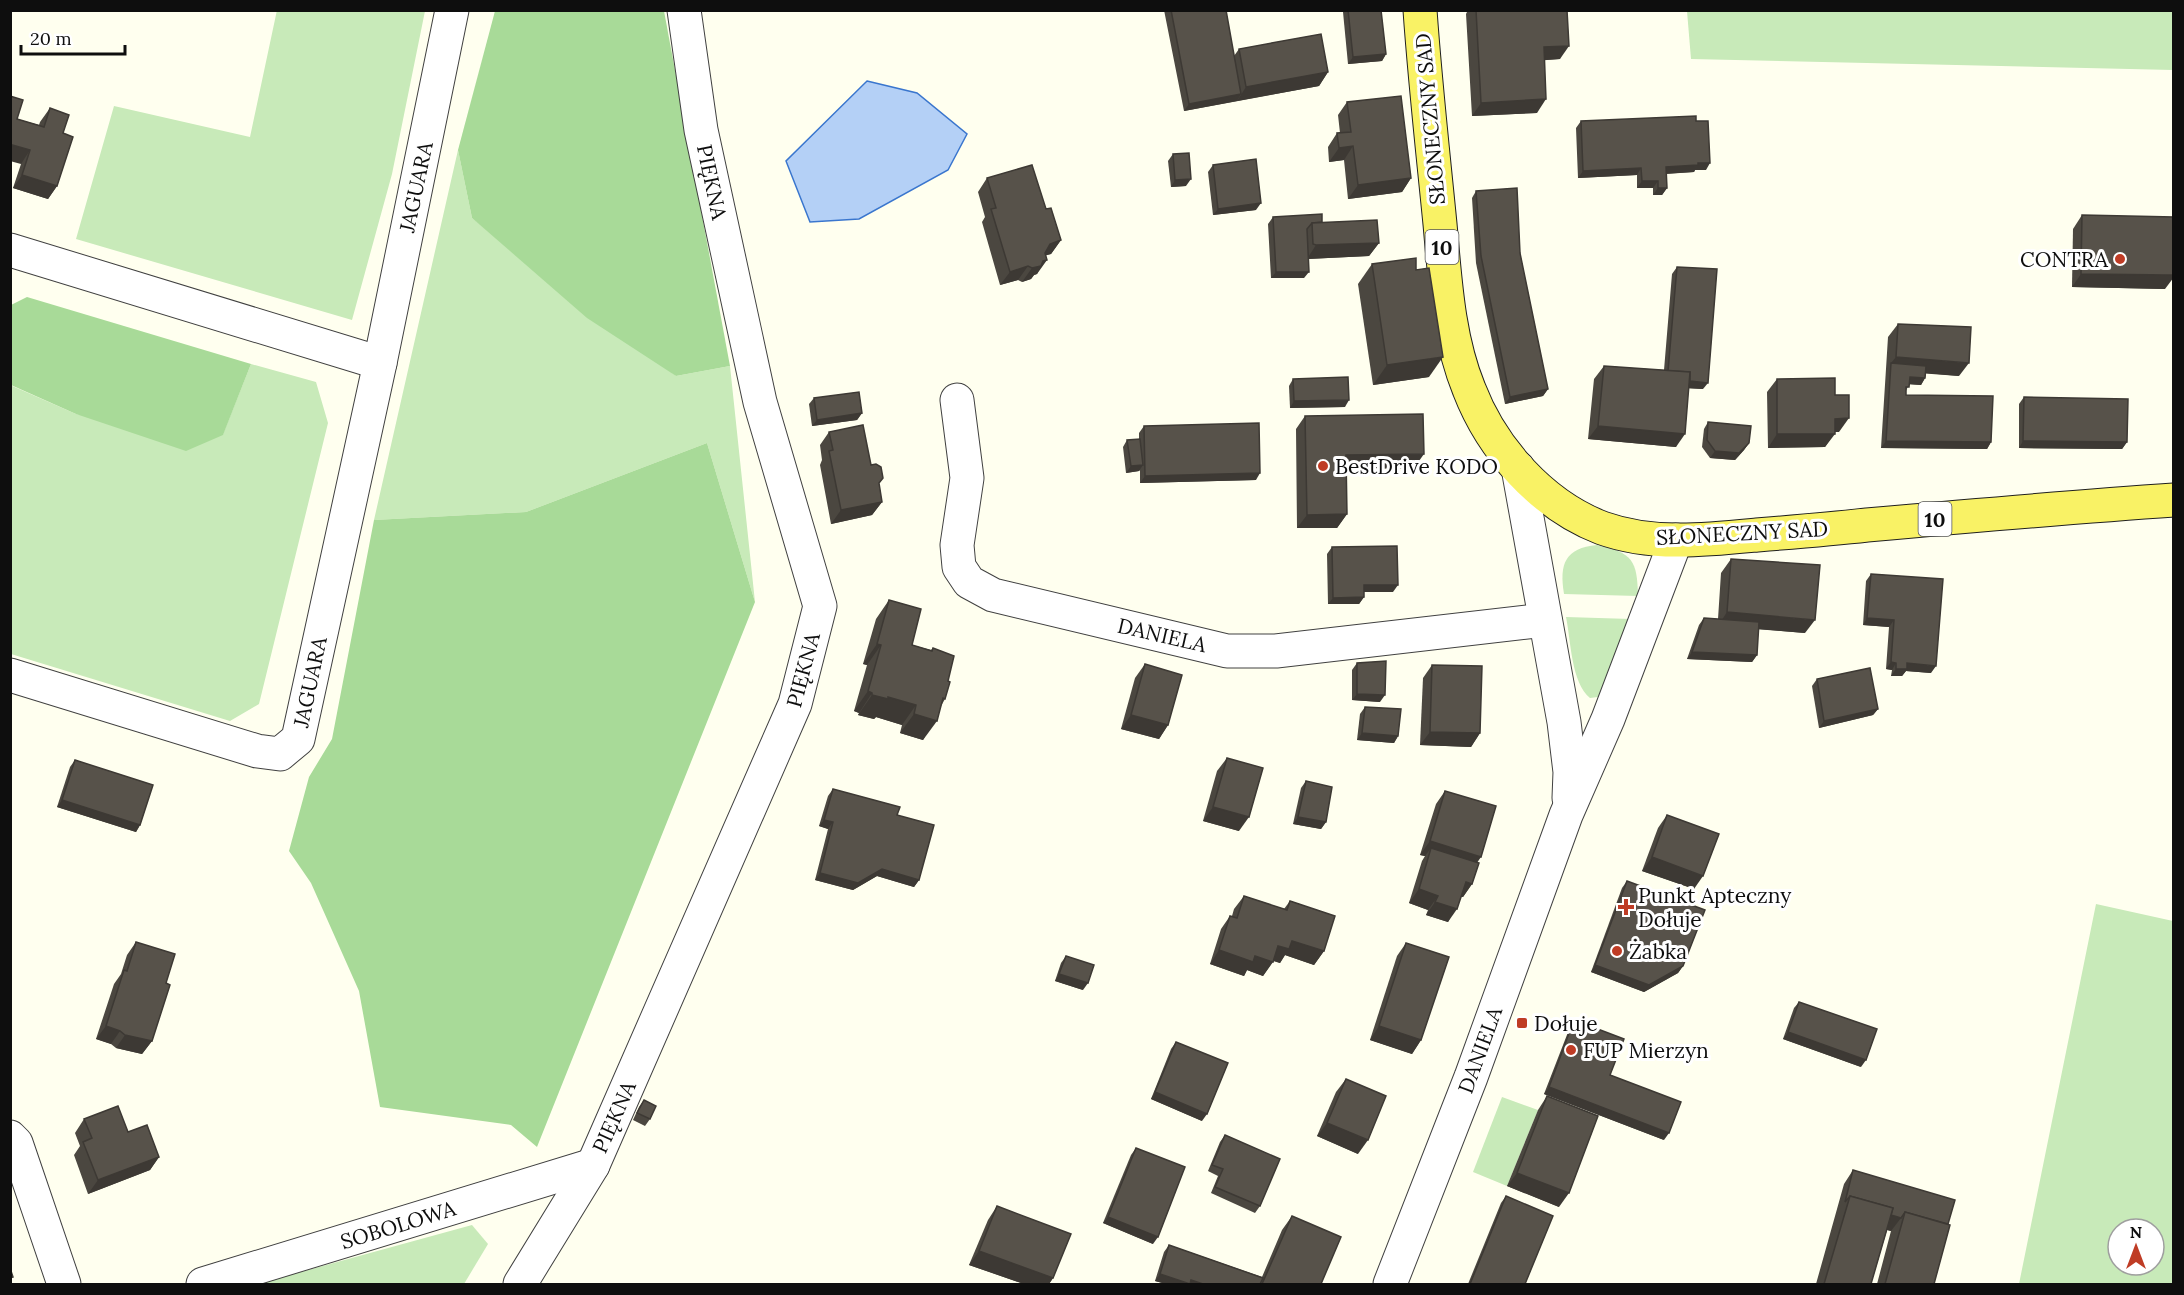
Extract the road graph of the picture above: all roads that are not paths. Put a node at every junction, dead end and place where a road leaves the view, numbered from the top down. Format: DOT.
graph roads {
  1 [pos="452,10"];
  2 [pos="684,10"];
  3 [pos="1420,10"];
  4 [pos="10,250"];
  5 [pos="380,363"];
  6 [pos="957,400"];
  7 [pos="1518,468"];
  8 [pos="2174,500"];
  9 [pos="1676,540"];
  10 [pos="1545,620"];
  11 [pos="10,675"];
  12 [pos="1566,815"];
  13 [pos="10,1137"];
  14 [pos="593,1165"];
  15 [pos="64,1284"];
  16 [pos="203,1284"];
  17 [pos="520,1284"];
  18 [pos="1390,1284"];
  1 -- 5 [label="street, JAGUARA"];
  2 -- 14 [label="street, PIĘKNA"];
  3 -- 7 [label="main road, SŁONECZNY SAD / 10"];
  4 -- 5 [label="street"];
  5 -- 11 [label="street, JAGUARA"];
  6 -- 10 [label="street, DANIELA"];
  7 -- 9 [label="main road, SŁONECZNY SAD / 10"];
  7 -- 10 [label="street, DANIELA"];
  8 -- 9 [label="main road, SŁONECZNY SAD / 10"];
  9 -- 12 [label="street, DANIELA"];
  10 -- 12 [label="street, DANIELA"];
  12 -- 18 [label="street, DANIELA"];
  13 -- 15 [label="street"];
  14 -- 16 [label="street, SOBOLOWA"];
  14 -- 17 [label="street, PIĘKNA"];
}
